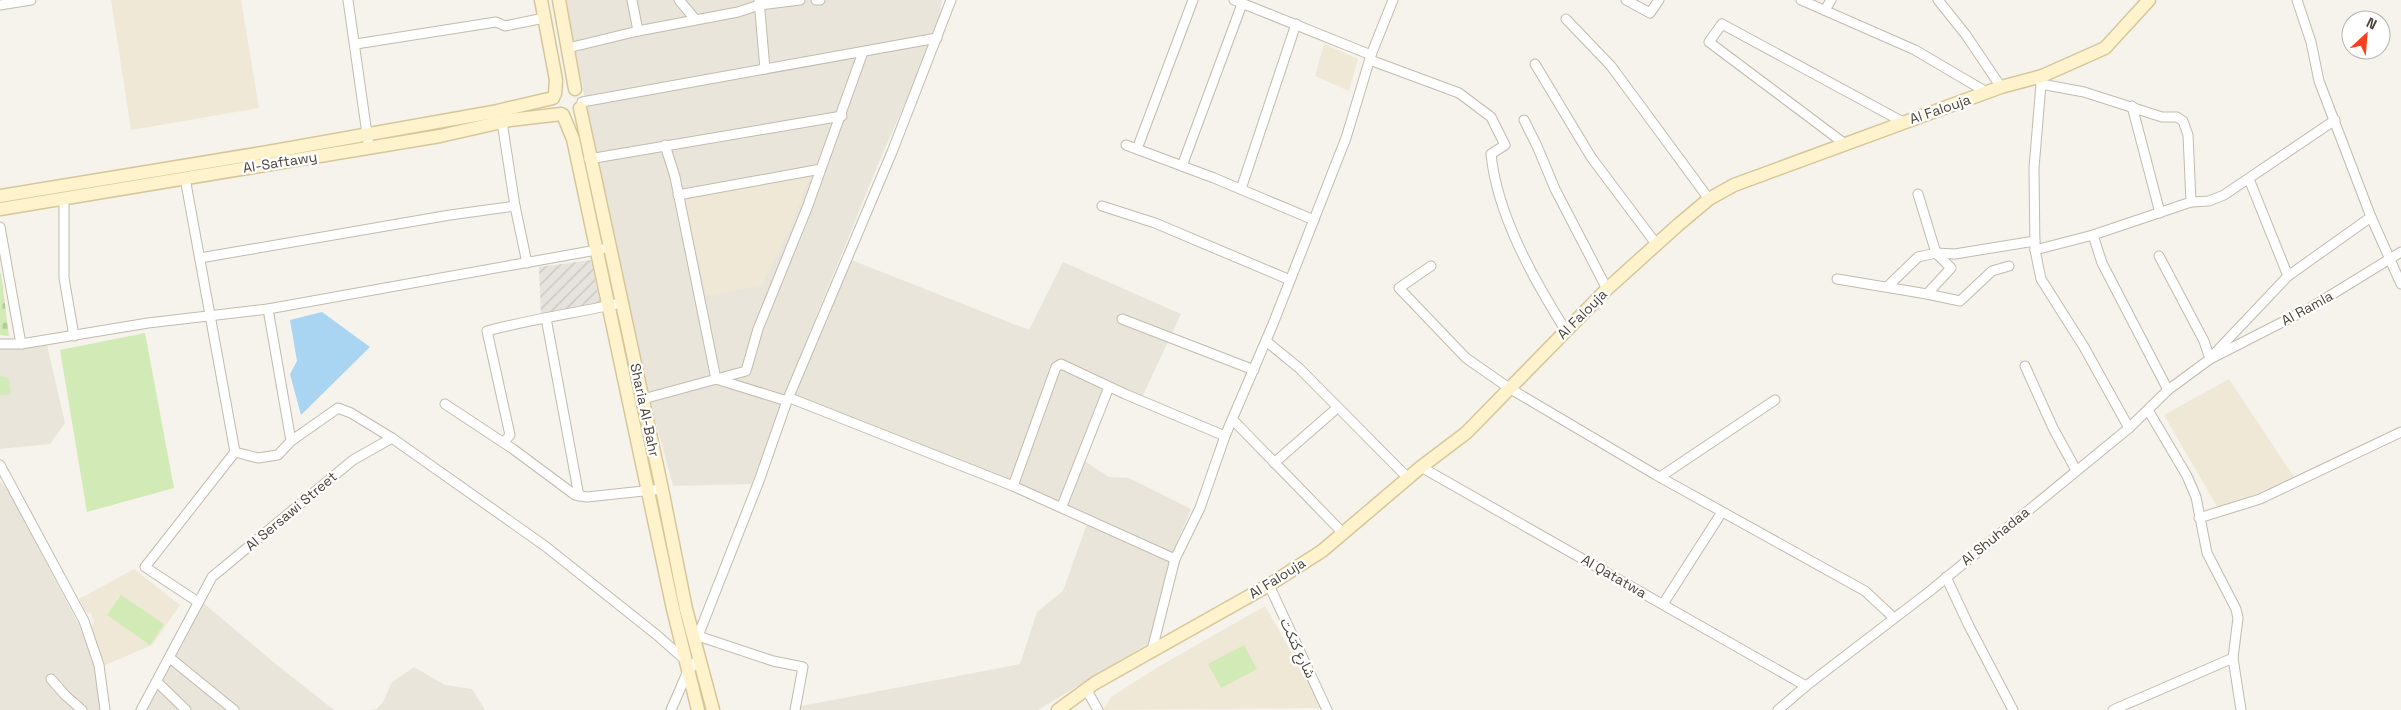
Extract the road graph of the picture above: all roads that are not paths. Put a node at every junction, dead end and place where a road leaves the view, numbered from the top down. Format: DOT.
graph roads {
  1 [pos="31,0"];
  2 [pos="348,0"];
  3 [pos="541,0"];
  4 [pos="559,0"];
  5 [pos="632,0"];
  6 [pos="679,0"];
  7 [pos="800,0"];
  8 [pos="951,0"];
  9 [pos="1193,0"];
  10 [pos="1394,0"];
  11 [pos="1626,0"];
  12 [pos="1659,0"];
  13 [pos="1801,0"];
  14 [pos="1831,0"];
  15 [pos="1938,0"];
  16 [pos="2149,0"];
  17 [pos="2297,0"];
  18 [pos="1238,2"];
  19 [pos="759,3"];
  20 [pos="0,5"];
  21 [pos="1825,10"];
  22 [pos="544,18"];
  23 [pos="695,19"];
  24 [pos="1566,19"];
  25 [pos="1296,24"];
  26 [pos="638,31"];
  27 [pos="937,38"];
  28 [pos="356,44"];
  29 [pos="568,48"];
  30 [pos="863,52"];
  31 [pos="1370,58"];
  32 [pos="1535,64"];
  33 [pos="765,69"];
  34 [pos="2042,80"];
  35 [pos="2001,87"];
  36 [pos="575,89"];
  37 [pos="1988,92"];
  38 [pos="554,96"];
  39 [pos="581,105"];
  40 [pos="2132,106"];
  41 [pos="562,114"];
  42 [pos="842,116"];
  43 [pos="1524,120"];
  44 [pos="2335,120"];
  45 [pos="502,122"];
  46 [pos="1903,122"];
  47 [pos="366,133"];
  48 [pos="1845,144"];
  49 [pos="666,145"];
  50 [pos="1126,145"];
  51 [pos="369,148"];
  52 [pos="1137,149"];
  53 [pos="589,158"];
  54 [pos="1182,166"];
  55 [pos="821,169"];
  56 [pos="184,178"];
  57 [pos="2249,179"];
  58 [pos="1240,189"];
  59 [pos="1918,194"];
  60 [pos="678,195"];
  61 [pos="0,196"];
  62 [pos="64,199"];
  63 [pos="1709,200"];
  64 [pos="2192,202"];
  65 [pos="515,206"];
  66 [pos="1102,206"];
  67 [pos="0,209"];
  68 [pos="2160,214"];
  69 [pos="2371,217"];
  70 [pos="1314,220"];
  71 [pos="0,227"];
  72 [pos="2093,235"];
  73 [pos="1657,245"];
  74 [pos="2035,246"];
  75 [pos="603,249"];
  76 [pos="2401,252"];
  77 [pos="1936,253"];
  78 [pos="2159,256"];
  79 [pos="200,258"];
  80 [pos="2389,259"];
  81 [pos="527,263"];
  82 [pos="1431,266"];
  83 [pos="2009,266"];
  84 [pos="4,269"];
  85 [pos="2288,276"];
  86 [pos="1837,279"];
  87 [pos="1290,280"];
  88 [pos="2401,284"];
  89 [pos="1887,286"];
  90 [pos="1607,289"];
  91 [pos="1927,294"];
  92 [pos="615,304"];
  93 [pos="268,308"];
  94 [pos="210,317"];
  95 [pos="546,318"];
  96 [pos="1122,319"];
  97 [pos="1566,331"];
  98 [pos="74,336"];
  99 [pos="1266,341"];
  100 [pos="0,344"];
  101 [pos="21,344"];
  102 [pos="2210,359"];
  103 [pos="2025,366"];
  104 [pos="1254,370"];
  105 [pos="716,379"];
  106 [pos="1108,387"];
  107 [pos="1510,388"];
  108 [pos="2168,390"];
  109 [pos="643,399"];
  110 [pos="789,400"];
  111 [pos="1774,400"];
  112 [pos="445,404"];
  113 [pos="1337,408"];
  114 [pos="2148,410"];
  115 [pos="1233,420"];
  116 [pos="2129,428"];
  117 [pos="2401,432"];
  118 [pos="1225,436"];
  119 [pos="392,438"];
  120 [pos="291,441"];
  121 [pos="504,442"];
  122 [pos="236,452"];
  123 [pos="1274,462"];
  124 [pos="0,465"];
  125 [pos="1421,467"];
  126 [pos="2076,470"];
  127 [pos="1660,477"];
  128 [pos="1409,479"];
  129 [pos="1013,486"];
  130 [pos="662,489"];
  131 [pos="648,490"];
  132 [pos="579,496"];
  133 [pos="1062,506"];
  134 [pos="1722,512"];
  135 [pos="2199,518"];
  136 [pos="1343,533"];
  137 [pos="1175,558"];
  138 [pos="1946,576"];
  139 [pos="1269,585"];
  140 [pos="199,599"];
  141 [pos="1662,604"];
  142 [pos="1894,618"];
  143 [pos="695,636"];
  144 [pos="1152,650"];
  145 [pos="170,658"];
  146 [pos="699,658"];
  147 [pos="2233,658"];
  148 [pos="684,660"];
  149 [pos="687,673"];
  150 [pos="51,679"];
  151 [pos="157,682"];
  152 [pos="1806,686"];
  153 [pos="1086,689"];
  154 [pos="82,710"];
  155 [pos="105,710"];
  156 [pos="141,710"];
  157 [pos="186,710"];
  158 [pos="234,710"];
  159 [pos="671,710"];
  160 [pos="698,710"];
  161 [pos="713,710"];
  162 [pos="795,710"];
  163 [pos="1058,710"];
  164 [pos="1098,710"];
  165 [pos="1327,710"];
  166 [pos="1778,710"];
  167 [pos="2013,710"];
  168 [pos="2113,710"];
  169 [pos="2241,710"];
  1 -- 20 [label="street"];
  2 -- 28 [label="street"];
  3 -- 22 [label="main road"];
  4 -- 29 [label="main road"];
  5 -- 26 [label="street"];
  6 -- 23 [label="street"];
  7 -- 19 [label="street"];
  8 -- 27 [label="street"];
  9 -- 52 [label="street"];
  10 -- 31 [label="street"];
  11 -- 12 [label="street"];
  13 -- 21 [label="street"];
  14 -- 21 [label="street"];
  15 -- 35 [label="street"];
  16 -- 34 [label="main road, Al Falouja"];
  17 -- 44 [label="street"];
  18 -- 25 [label="street"];
  18 -- 54 [label="street"];
  19 -- 23 [label="street"];
  19 -- 33 [label="street"];
  21 -- 37 [label="street"];
  22 -- 28 [label="street"];
  22 -- 38 [label="main road"];
  23 -- 26 [label="street"];
  24 -- 63 [label="street"];
  25 -- 31 [label="street"];
  25 -- 58 [label="street"];
  26 -- 29 [label="street"];
  27 -- 30 [label="street"];
  27 -- 110 [label="street"];
  28 -- 47 [label="street"];
  29 -- 36 [label="main road"];
  30 -- 33 [label="street"];
  30 -- 42 [label="street"];
  31 -- 70 [label="street"];
  31 -- 97 [label="street"];
  32 -- 73 [label="street"];
  33 -- 39 [label="street"];
  34 -- 35 [label="main road, Al Falouja"];
  34 -- 40 [label="street"];
  34 -- 74 [label="street"];
  35 -- 37 [label="main road, Al Falouja"];
  36 -- 38 [label="main road"];
  36 -- 39 [label="main road"];
  37 -- 46 [label="main road, Al Falouja"];
  38 -- 41 [label="main road"];
  38 -- 47 [label="main road, Al-Saftawy"];
  39 -- 41 [label="main road"];
  39 -- 53 [label="main road, Sharia Al-Bahr"];
  40 -- 64 [label="street"];
  40 -- 68 [label="street"];
  41 -- 45 [label="main road, Al-Saftawy"];
  41 -- 75 [label="main road, Sharia Al-Bahr"];
  42 -- 49 [label="street"];
  42 -- 55 [label="street"];
  43 -- 90 [label="street"];
  44 -- 57 [label="street"];
  44 -- 69 [label="street"];
  45 -- 51 [label="main road, Al-Saftawy"];
  45 -- 65 [label="street"];
  46 -- 48 [label="main road, Al Falouja"];
  46 -- 48 [label="street"];
  47 -- 51 [label="street"];
  47 -- 61 [label="main road, Al-Saftawy"];
  48 -- 63 [label="main road, Al Falouja"];
  49 -- 53 [label="street"];
  49 -- 60 [label="street"];
  50 -- 52 [label="street"];
  51 -- 56 [label="main road, Al-Saftawy"];
  52 -- 54 [label="street"];
  53 -- 75 [label="main road, Sharia Al-Bahr"];
  54 -- 58 [label="street"];
  55 -- 60 [label="street"];
  55 -- 105 [label="street"];
  56 -- 62 [label="main road, Al-Saftawy"];
  56 -- 79 [label="street"];
  57 -- 64 [label="street"];
  57 -- 85 [label="street"];
  58 -- 70 [label="street"];
  59 -- 77 [label="street"];
  60 -- 105 [label="street"];
  62 -- 67 [label="main road, Al-Saftawy"];
  62 -- 98 [label="street"];
  63 -- 73 [label="main road, Al Falouja"];
  64 -- 68 [label="street"];
  65 -- 79 [label="street"];
  65 -- 81 [label="street"];
  66 -- 87 [label="street"];
  68 -- 72 [label="street"];
  69 -- 80 [label="street"];
  69 -- 85 [label="street"];
  70 -- 87 [label="street"];
  71 -- 84 [label="street"];
  72 -- 74 [label="street"];
  72 -- 108 [label="street"];
  73 -- 90 [label="main road, Al Falouja"];
  74 -- 77 [label="street"];
  74 -- 116 [label="street"];
  75 -- 81 [label="street"];
  75 -- 92 [label="main road, Sharia Al-Bahr"];
  76 -- 80 [label="street, Al Ramla"];
  77 -- 89 [label="street"];
  77 -- 91 [label="street"];
  78 -- 102 [label="street"];
  79 -- 94 [label="street"];
  80 -- 88 [label="street"];
  80 -- 102 [label="street, Al Ramla"];
  81 -- 93 [label="street"];
  82 -- 107 [label="street"];
  83 -- 91 [label="street"];
  84 -- 101 [label="street"];
  85 -- 102 [label="street"];
  86 -- 89 [label="street"];
  87 -- 99 [label="street"];
  89 -- 91 [label="street"];
  90 -- 97 [label="main road, Al Falouja"];
  92 -- 95 [label="street"];
  92 -- 109 [label="main road, Sharia Al-Bahr"];
  92 -- 131 [label="main road, Sharia Al-Bahr"];
  93 -- 94 [label="street"];
  93 -- 120 [label="street"];
  94 -- 98 [label="street"];
  94 -- 122 [label="street"];
  95 -- 121 [label="street"];
  95 -- 132 [label="street"];
  96 -- 104 [label="street"];
  97 -- 107 [label="main road, Al Falouja"];
  98 -- 101 [label="street"];
  99 -- 104 [label="street"];
  99 -- 113 [label="street"];
  100 -- 101 [label="street"];
  102 -- 108 [label="street, Al Shuhadaa"];
  103 -- 126 [label="street"];
  104 -- 115 [label="street"];
  105 -- 109 [label="street"];
  105 -- 110 [label="street"];
  106 -- 118 [label="street"];
  106 -- 129 [label="street"];
  106 -- 133 [label="street"];
  107 -- 125 [label="main road, Al Falouja"];
  107 -- 127 [label="street"];
  108 -- 114 [label="street, Al Shuhadaa"];
  109 -- 130 [label="main road, Sharia Al-Bahr"];
  110 -- 129 [label="street"];
  110 -- 143 [label="street"];
  111 -- 127 [label="street"];
  112 -- 121 [label="street"];
  113 -- 123 [label="street"];
  113 -- 128 [label="street"];
  114 -- 116 [label="street, Al Shuhadaa"];
  114 -- 135 [label="street"];
  115 -- 118 [label="street"];
  115 -- 123 [label="street"];
  116 -- 126 [label="street, Al Shuhadaa"];
  117 -- 135 [label="street"];
  118 -- 137 [label="street"];
  119 -- 120 [label="street"];
  119 -- 140 [label="street, Al Sersawi Street"];
  119 -- 148 [label="street"];
  120 -- 122 [label="street"];
  121 -- 132 [label="street"];
  122 -- 140 [label="street"];
  123 -- 136 [label="street"];
  124 -- 155 [label="street"];
  125 -- 128 [label="main road, Al Falouja"];
  125 -- 141 [label="street, Al Qatatwa"];
  126 -- 138 [label="street, Al Shuhadaa"];
  127 -- 134 [label="street"];
  128 -- 136 [label="main road, Al Falouja"];
  129 -- 137 [label="street"];
  130 -- 131 [label="street"];
  130 -- 143 [label="main road, Sharia Al-Bahr"];
  131 -- 132 [label="street"];
  131 -- 148 [label="main road, Sharia Al-Bahr"];
  134 -- 141 [label="street"];
  134 -- 142 [label="street"];
  135 -- 147 [label="street"];
  136 -- 139 [label="main road, Al Falouja"];
  137 -- 144 [label="street"];
  138 -- 142 [label="street, Al Shuhadaa"];
  138 -- 167 [label="street"];
  139 -- 144 [label="main road, Al Falouja"];
  139 -- 165 [label="street, شارع كتكت"];
  140 -- 145 [label="street, Al Sersawi Street"];
  141 -- 152 [label="street, Al Qatatwa"];
  142 -- 152 [label="street, Al Shuhadaa"];
  143 -- 146 [label="main road, Sharia Al-Bahr"];
  143 -- 162 [label="street"];
  144 -- 153 [label="main road, Al Falouja"];
  145 -- 151 [label="street, Al Sersawi Street"];
  145 -- 158 [label="street"];
  146 -- 149 [label="street"];
  146 -- 161 [label="main road, Sharia Al-Bahr"];
  147 -- 168 [label="street"];
  147 -- 169 [label="street"];
  148 -- 149 [label="main road, Sharia Al-Bahr"];
  149 -- 159 [label="street"];
  149 -- 160 [label="main road, Sharia Al-Bahr"];
  150 -- 154 [label="street"];
  151 -- 156 [label="street, Al Sersawi Street"];
  151 -- 157 [label="street"];
  152 -- 166 [label="street, Al Shuhadaa"];
  153 -- 163 [label="main road, Al Falouja"];
  153 -- 164 [label="street"];
}
